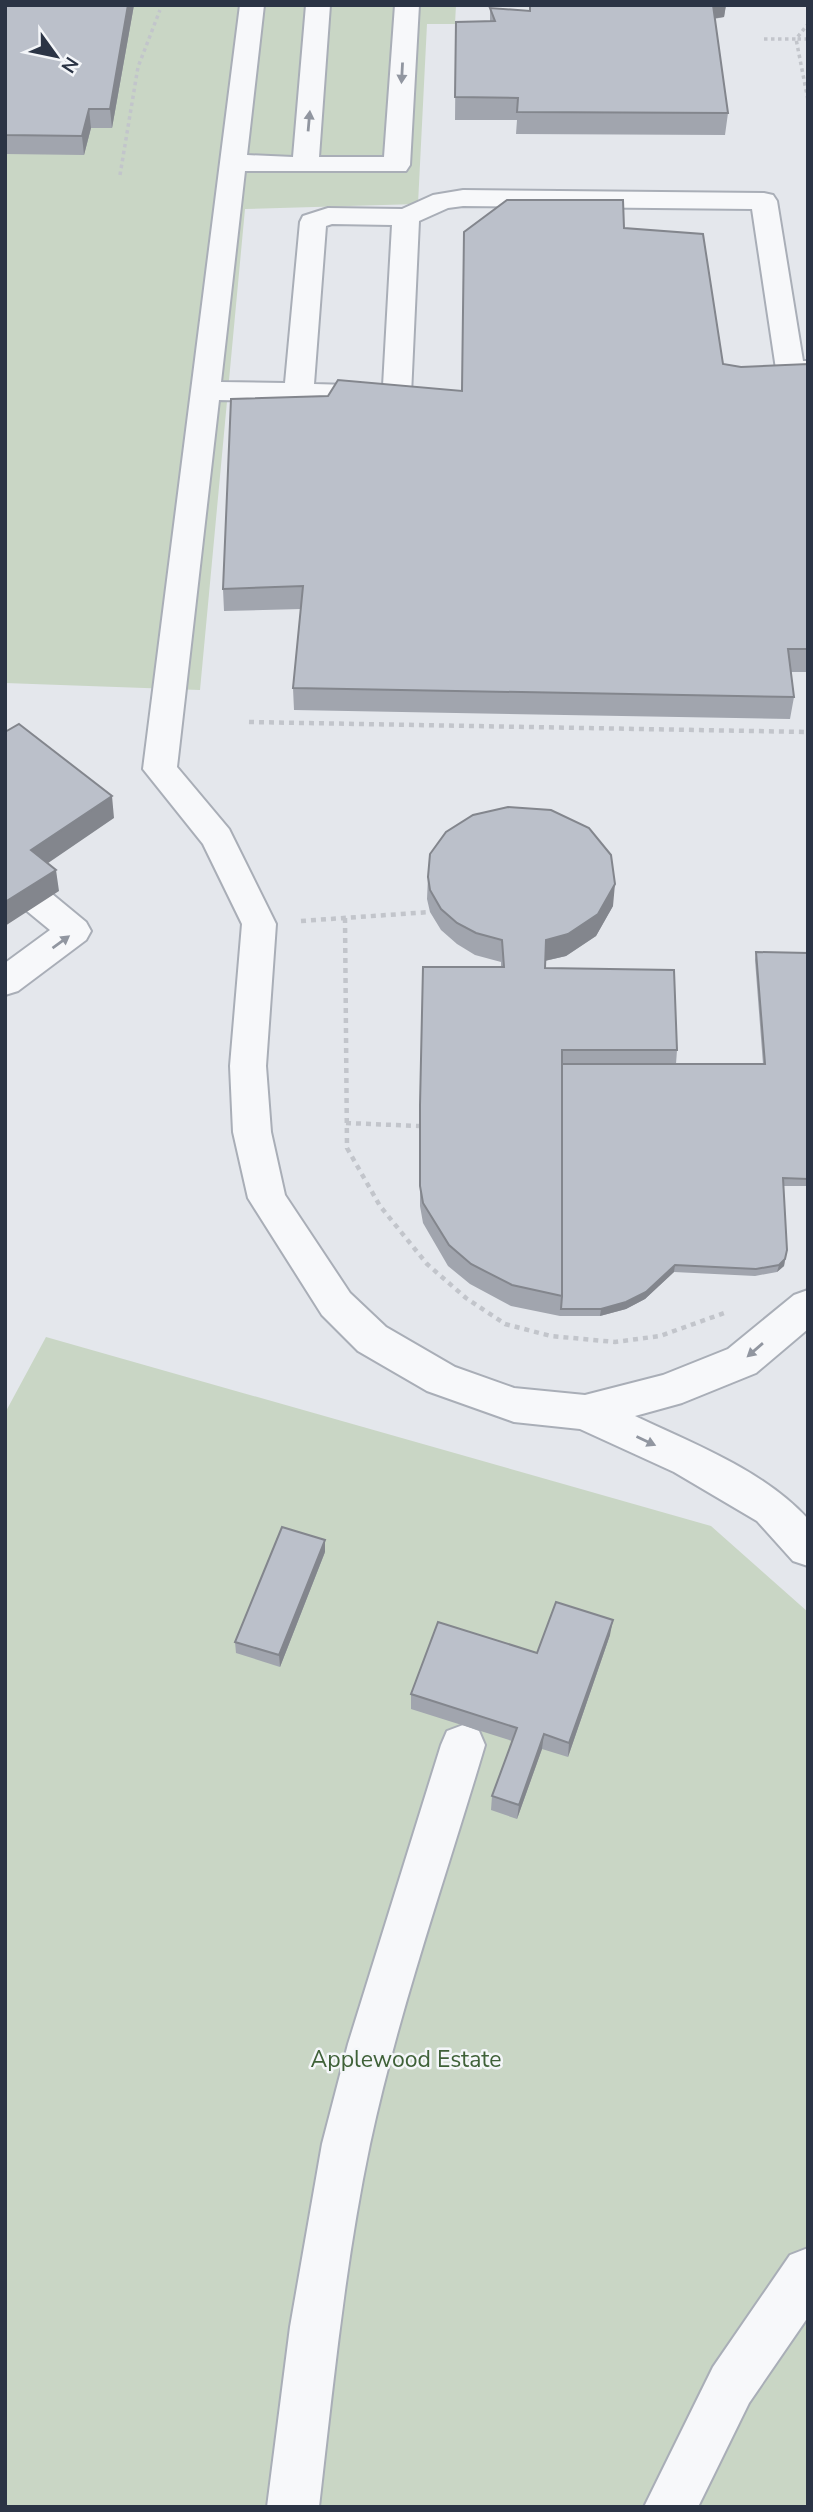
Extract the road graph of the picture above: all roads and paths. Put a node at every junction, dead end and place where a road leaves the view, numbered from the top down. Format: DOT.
graph roads {
  1 [pos="252,5"];
  2 [pos="318,5"];
  3 [pos="407,5"];
  4 [pos="159,10"];
  5 [pos="808,24"];
  6 [pos="764,39"];
  7 [pos="796,39"];
  8 [pos="808,39"];
  9 [pos="808,100"];
  10 [pos="235,163"];
  11 [pos="305,164"];
  12 [pos="120,176"];
  13 [pos="406,217"];
  14 [pos="808,370"];
  15 [pos="207,391"];
  16 [pos="299,392"];
  17 [pos="248,722"];
  18 [pos="808,733"];
  19 [pos="13,868"];
  20 [pos="430,912"];
  21 [pos="345,918"];
  22 [pos="259,924"];
  23 [pos="5,982"];
  24 [pos="346,1123"];
  25 [pos="419,1126"];
  26 [pos="808,1306"];
  27 [pos="729,1311"];
  28 [pos="584,1412"];
  29 [pos="808,1548"];
  30 [pos="463,1745"];
  31 [pos="808,2273"];
  32 [pos="293,2507"];
  33 [pos="670,2507"];
  1 -- 10 [label="lane"];
  11 -- 2 [label="lane, one-way"];
  3 -- 11 [label="lane, one-way"];
  4 -- 12 [label="path"];
  5 -- 7 [label="path"];
  6 -- 7 [label="path"];
  7 -- 8 [label="path"];
  7 -- 9 [label="path"];
  10 -- 11 [label="lane"];
  10 -- 15 [label="lane"];
  13 -- 14 [label="lane"];
  13 -- 16 [label="lane"];
  13 -- 16 [label="lane"];
  15 -- 16 [label="lane"];
  15 -- 22 [label="lane"];
  17 -- 18 [label="path"];
  23 -- 19 [label="lane, one-way"];
  20 -- 21 [label="path"];
  21 -- 22 [label="path"];
  21 -- 24 [label="path"];
  22 -- 28 [label="lane"];
  24 -- 25 [label="path"];
  24 -- 27 [label="path"];
  26 -- 28 [label="lane, one-way"];
  28 -- 29 [label="lane, one-way"];
  30 -- 32 [label="lane"];
  31 -- 33 [label="lane"];
}
